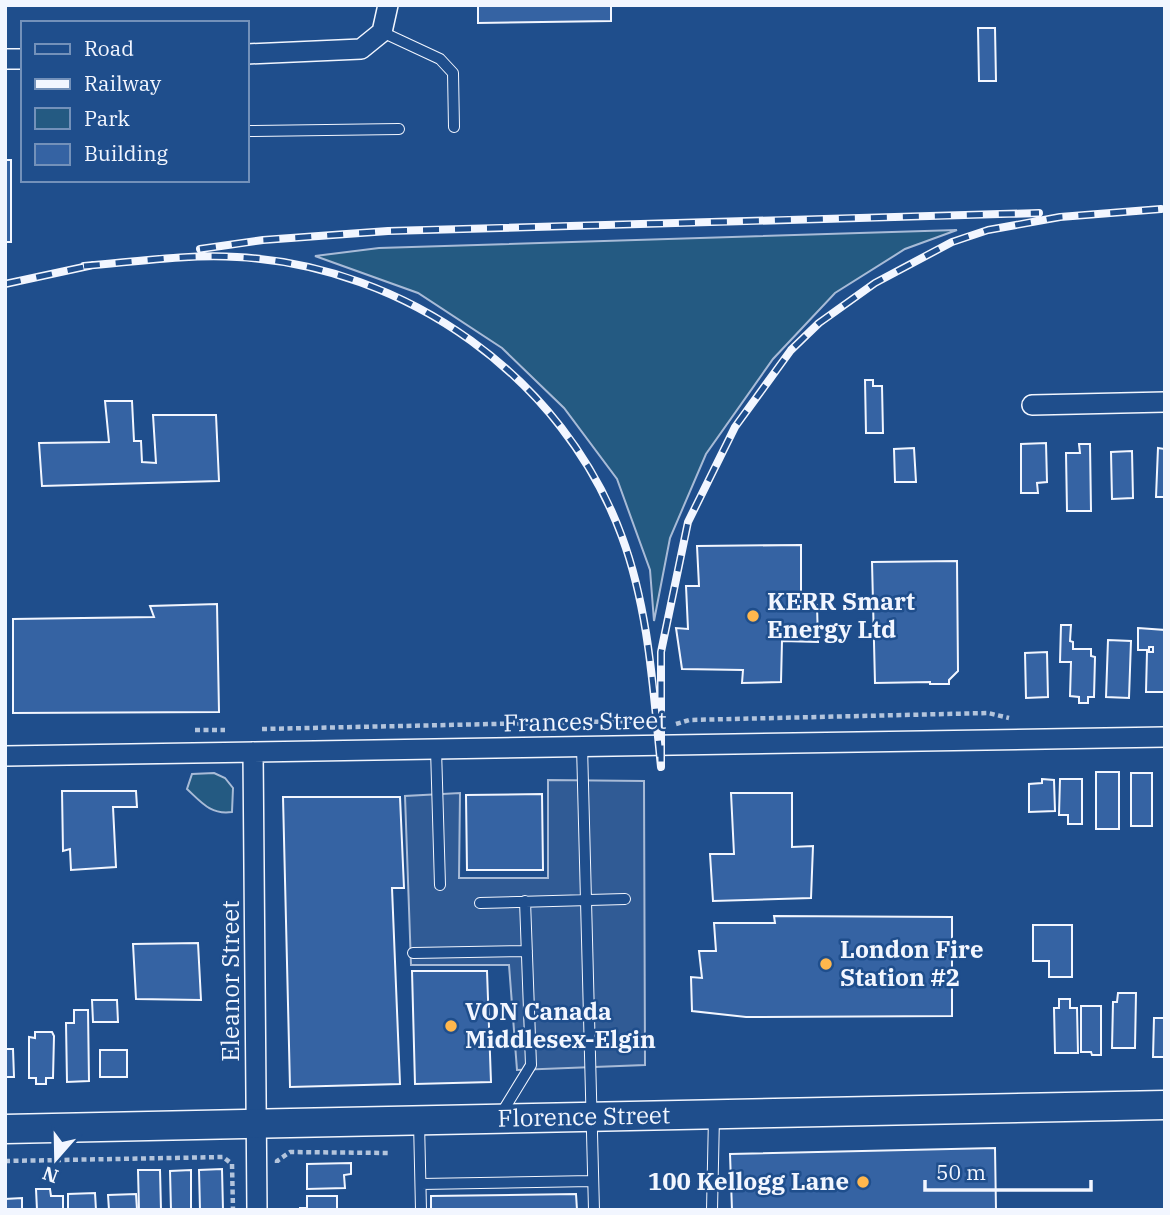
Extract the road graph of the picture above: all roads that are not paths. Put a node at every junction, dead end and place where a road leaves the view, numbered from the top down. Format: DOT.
graph roads {
  1 [pos="388,5"];
  2 [pos="382,32"];
  3 [pos="248,54"];
  4 [pos="454,127"];
  5 [pos="399,129"];
  6 [pos="248,131"];
  7 [pos="1165,402"];
  8 [pos="1032,405"];
  9 [pos="1165,737"];
  10 [pos="582,747"];
  11 [pos="436,749"];
  12 [pos="253,752"];
  13 [pos="5,756"];
  14 [pos="440,885"];
  15 [pos="585,899"];
  16 [pos="625,899"];
  17 [pos="525,901"];
  18 [pos="480,903"];
  19 [pos="527,951"];
  20 [pos="413,953"];
  21 [pos="1165,1105"];
  22 [pos="714,1116"];
  23 [pos="590,1118"];
  24 [pos="497,1120"];
  25 [pos="419,1122"];
  26 [pos="256,1126"];
  27 [pos="5,1129"];
  28 [pos="592,1181"];
  29 [pos="421,1184"];
  30 [pos="257,1210"];
  31 [pos="421,1210"];
  32 [pos="594,1210"];
  33 [pos="712,1210"];
  1 -- 2 [label="street"];
  2 -- 3 [label="street"];
  2 -- 4 [label="lane"];
  5 -- 6 [label="lane"];
  7 -- 8 [label="street"];
  9 -- 10 [label="street, Frances Street"];
  10 -- 11 [label="street, Frances Street"];
  10 -- 15 [label="lane"];
  11 -- 12 [label="street, Frances Street"];
  11 -- 14 [label="lane"];
  12 -- 13 [label="street, Frances Street"];
  12 -- 26 [label="street, Eleanor Street"];
  15 -- 16 [label="lane"];
  15 -- 17 [label="lane"];
  15 -- 23 [label="lane"];
  17 -- 18 [label="lane"];
  17 -- 19 [label="lane"];
  19 -- 20 [label="lane"];
  19 -- 24 [label="lane"];
  21 -- 22 [label="main road, Florence Street"];
  22 -- 23 [label="main road, Florence Street"];
  22 -- 33 [label="lane"];
  23 -- 24 [label="main road, Florence Street"];
  23 -- 28 [label="lane"];
  24 -- 25 [label="main road, Florence Street"];
  25 -- 26 [label="main road, Florence Street"];
  25 -- 29 [label="lane"];
  26 -- 27 [label="main road, Florence Street"];
  26 -- 30 [label="street, Eleanor Street"];
  28 -- 29 [label="lane"];
  28 -- 32 [label="lane"];
  29 -- 31 [label="lane"];
}
